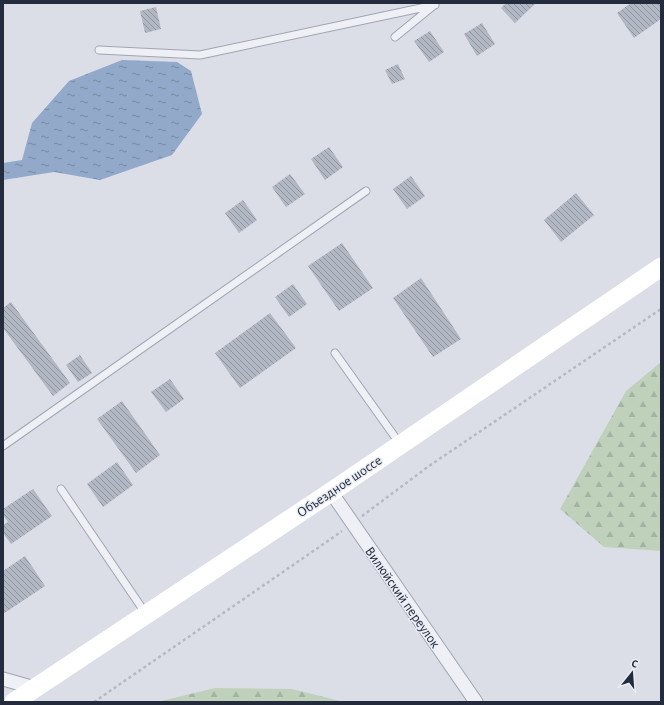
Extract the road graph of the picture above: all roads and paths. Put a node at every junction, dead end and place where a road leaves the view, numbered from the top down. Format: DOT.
graph roads {
  1 [pos="436,4"];
  2 [pos="395,37"];
  3 [pos="99,50"];
  4 [pos="366,191"];
  5 [pos="661,267"];
  6 [pos="661,309"];
  7 [pos="335,353"];
  8 [pos="400,445"];
  9 [pos="3,446"];
  10 [pos="61,489"];
  11 [pos="331,492"];
  12 [pos="352,523"];
  13 [pos="146,614"];
  14 [pos="3,679"];
  15 [pos="35,688"];
  16 [pos="14,702"];
  17 [pos="94,702"];
  18 [pos="476,702"];
  1 -- 2 [label="lane"];
  1 -- 3 [label="lane"];
  4 -- 9 [label="lane"];
  5 -- 8 [label="main road, Объездное шоссе"];
  6 -- 12 [label="path"];
  7 -- 8 [label="lane"];
  8 -- 11 [label="main road, Объездное шоссе"];
  10 -- 13 [label="lane"];
  11 -- 12 [label="street, Вилюйский переулок"];
  11 -- 13 [label="main road, Объездное шоссе"];
  12 -- 17 [label="path"];
  12 -- 18 [label="street, Вилюйский переулок"];
  13 -- 15 [label="main road, Объездное шоссе"];
  14 -- 15 [label="street"];
  15 -- 16 [label="main road, Объездное шоссе"];
}
